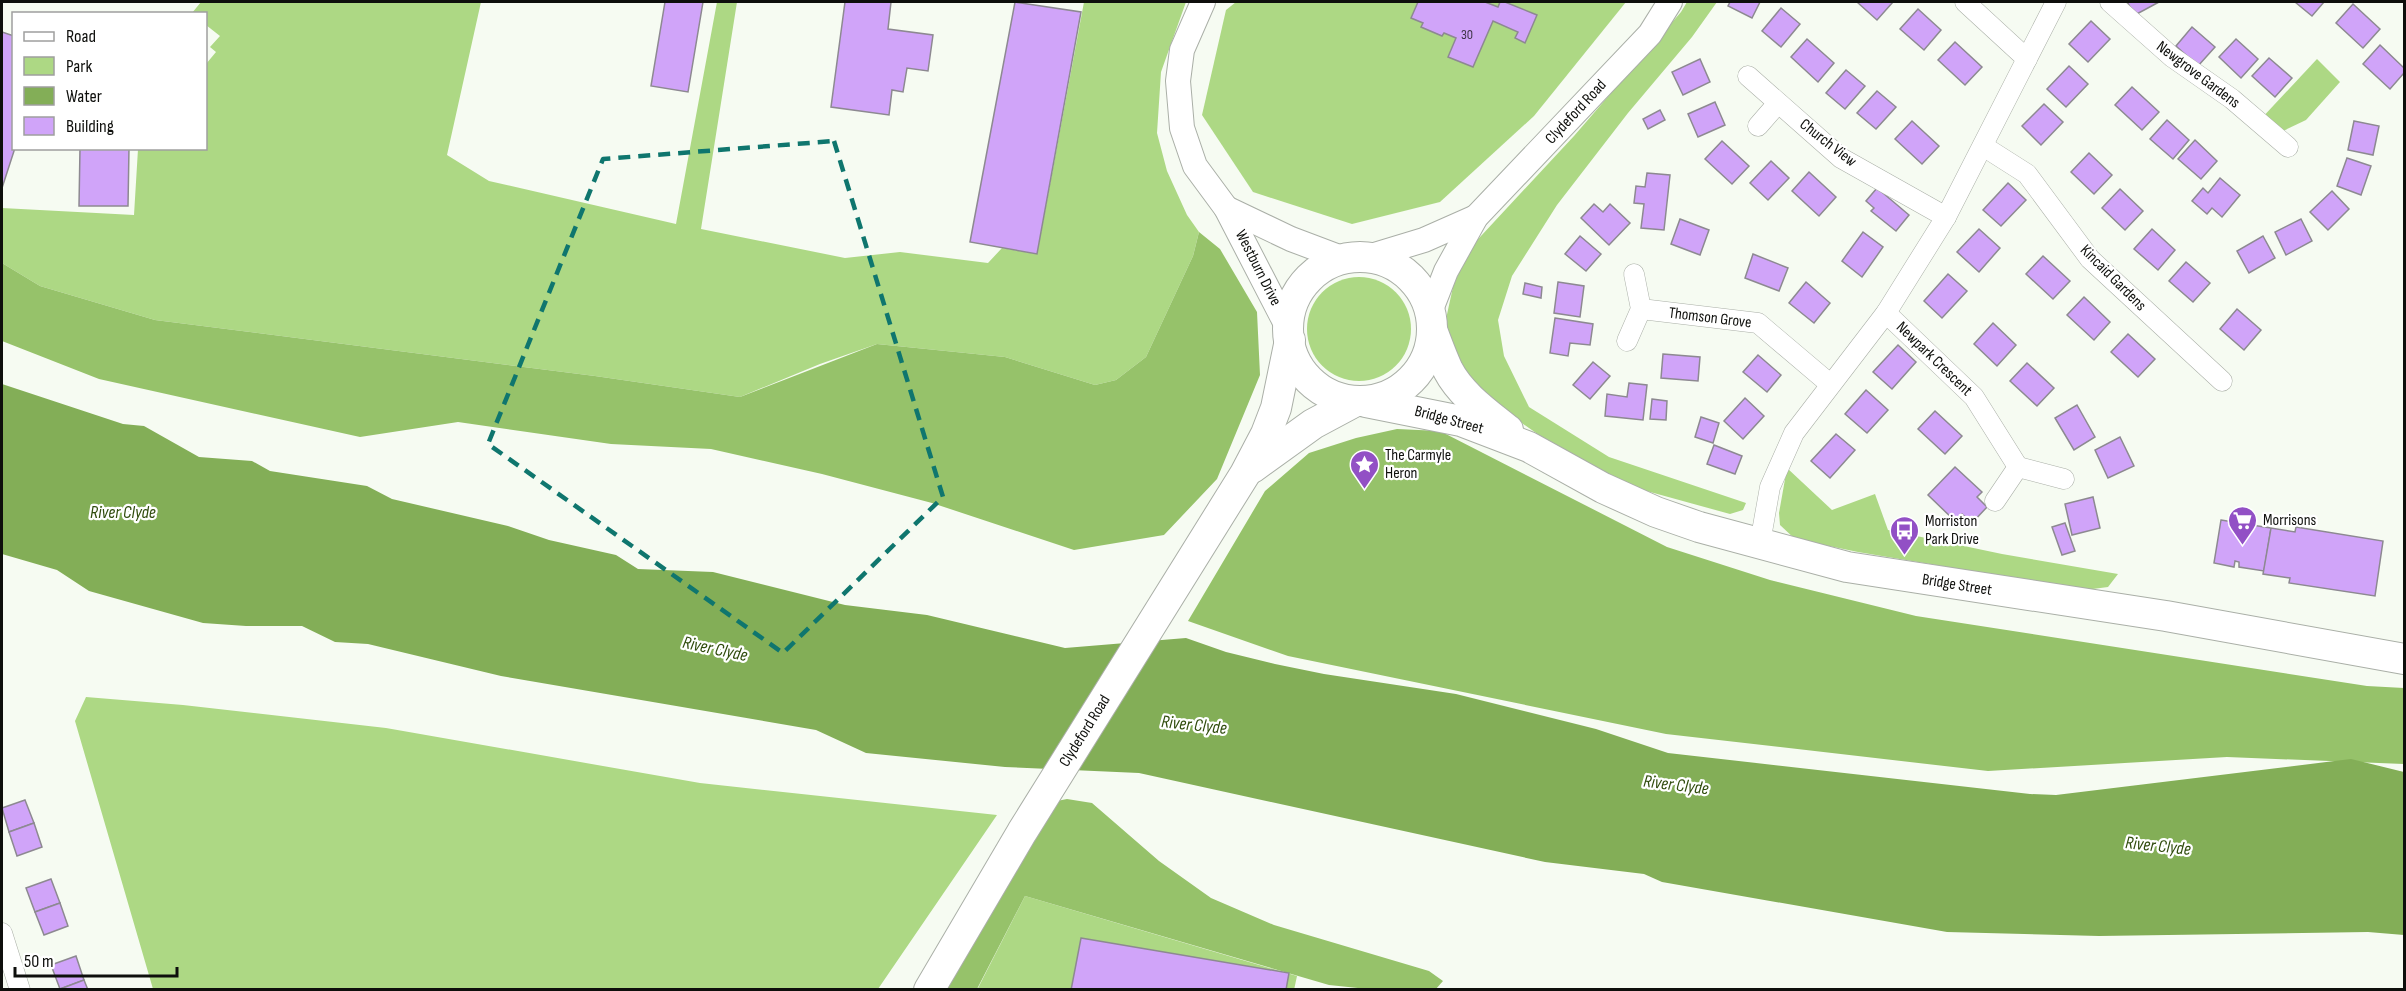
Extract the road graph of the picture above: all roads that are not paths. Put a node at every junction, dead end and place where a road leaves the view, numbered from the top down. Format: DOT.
graph roads {
  1 [pos="1203,2"];
  2 [pos="1670,2"];
  3 [pos="1965,2"];
  4 [pos="2056,2"];
  5 [pos="2110,2"];
  6 [pos="2027,59"];
  7 [pos="1748,76"];
  8 [pos="1778,103"];
  9 [pos="1758,126"];
  10 [pos="1983,146"];
  11 [pos="2288,147"];
  12 [pos="1226,208"];
  13 [pos="1476,217"];
  14 [pos="1946,217"];
  15 [pos="1356,258"];
  16 [pos="1634,273"];
  17 [pos="1641,309"];
  18 [pos="1886,313"];
  19 [pos="1431,321"];
  20 [pos="1289,334"];
  21 [pos="1627,341"];
  22 [pos="2222,381"];
  23 [pos="1830,384"];
  24 [pos="1361,401"];
  25 [pos="1529,447"];
  26 [pos="2018,467"];
  27 [pos="1245,474"];
  28 [pos="2064,479"];
  29 [pos="1995,501"];
  30 [pos="1760,543"];
  31 [pos="2404,659"];
  32 [pos="2,933"];
  33 [pos="20,990"];
  34 [pos="929,990"];
  1 -- 12 [label="street, Westburn Drive"];
  2 -- 13 [label="street, Clydeford Road"];
  3 -- 6 [label="street"];
  4 -- 6 [label="street"];
  5 -- 11 [label="street, Newgrove Gardens"];
  6 -- 10 [label="street"];
  7 -- 8 [label="street, Church View"];
  8 -- 9 [label="street"];
  8 -- 14 [label="street, Church View"];
  10 -- 14 [label="street"];
  10 -- 22 [label="street, Kincaid Gardens"];
  12 -- 15 [label="street, Westburn Drive"];
  12 -- 20 [label="street, Westburn Drive"];
  13 -- 15 [label="street, Clydeford Road"];
  13 -- 19 [label="street, Clydeford Road"];
  14 -- 18 [label="street"];
  15 -- 19 [label="main road"];
  15 -- 20 [label="main road"];
  16 -- 17 [label="street"];
  17 -- 21 [label="street"];
  17 -- 23 [label="street, Thomson Grove"];
  18 -- 23 [label="street"];
  18 -- 26 [label="street, Newpark Crescent"];
  19 -- 24 [label="main road"];
  19 -- 25 [label="main road, Bridge Street"];
  20 -- 24 [label="main road"];
  20 -- 27 [label="main road, Clydeford Road"];
  23 -- 30 [label="street"];
  24 -- 25 [label="main road, Bridge Street"];
  24 -- 27 [label="main road, Clydeford Road"];
  25 -- 30 [label="main road, Bridge Street"];
  26 -- 28 [label="street"];
  26 -- 29 [label="street"];
  27 -- 34 [label="main road, Clydeford Road"];
  30 -- 31 [label="main road, Bridge Street"];
  32 -- 33 [label="street"];
}
